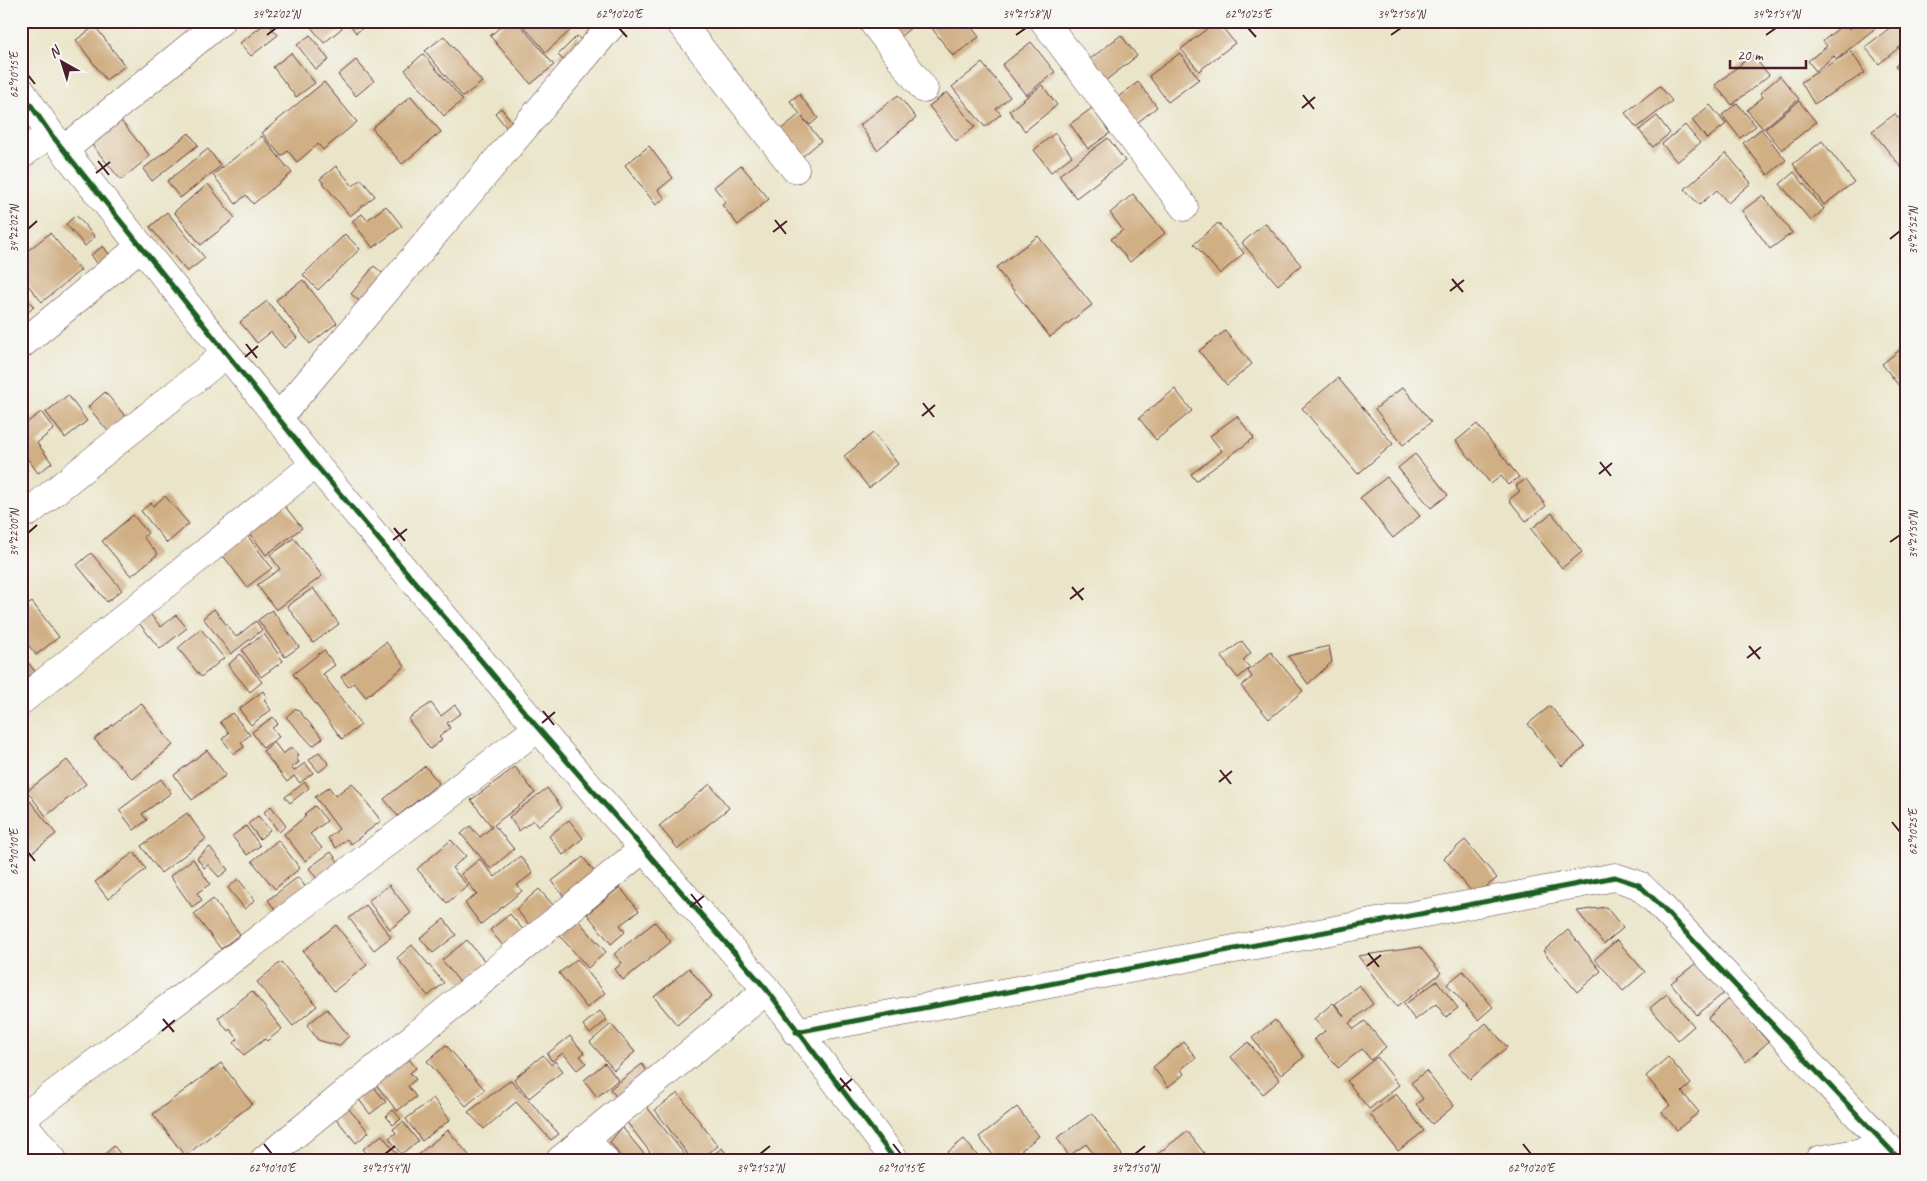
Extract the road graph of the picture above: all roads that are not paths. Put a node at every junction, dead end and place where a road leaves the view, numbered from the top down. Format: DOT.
graph roads {
  1 [pos="221,21"];
  2 [pos="615,21"];
  3 [pos="679,21"];
  4 [pos="872,21"];
  5 [pos="1044,21"];
  6 [pos="924,89"];
  7 [pos="21,92"];
  8 [pos="57,142"];
  9 [pos="21,155"];
  10 [pos="794,169"];
  11 [pos="1184,207"];
  12 [pos="141,246"];
  13 [pos="21,345"];
  14 [pos="226,354"];
  15 [pos="278,418"];
  16 [pos="314,464"];
  17 [pos="29,512"];
  18 [pos="21,701"];
  19 [pos="538,728"];
  20 [pos="643,849"];
  21 [pos="766,990"];
  22 [pos="796,1032"];
  23 [pos="21,1120"];
  24 [pos="585,1139"];
  25 [pos="1894,1153"];
  26 [pos="53,1160"];
  27 [pos="264,1160"];
  28 [pos="560,1160"];
  29 [pos="604,1160"];
  30 [pos="895,1160"];
  31 [pos="1819,1160"];
  1 -- 8 [label="street"];
  2 -- 15 [label="street"];
  3 -- 10 [label="street"];
  4 -- 6 [label="street"];
  5 -- 11 [label="street"];
  7 -- 8 [label="street"];
  8 -- 9 [label="street"];
  8 -- 12 [label="street"];
  12 -- 13 [label="street"];
  12 -- 14 [label="street"];
  14 -- 15 [label="street"];
  14 -- 17 [label="street"];
  15 -- 16 [label="street"];
  16 -- 18 [label="street"];
  16 -- 19 [label="street"];
  19 -- 20 [label="street"];
  19 -- 23 [label="street"];
  20 -- 21 [label="street"];
  20 -- 27 [label="street"];
  21 -- 22 [label="street"];
  21 -- 24 [label="street"];
  22 -- 25 [label="street"];
  22 -- 30 [label="street"];
  23 -- 26 [label="street"];
  24 -- 28 [label="street"];
  24 -- 29 [label="street"];
  25 -- 31 [label="street"];
}
